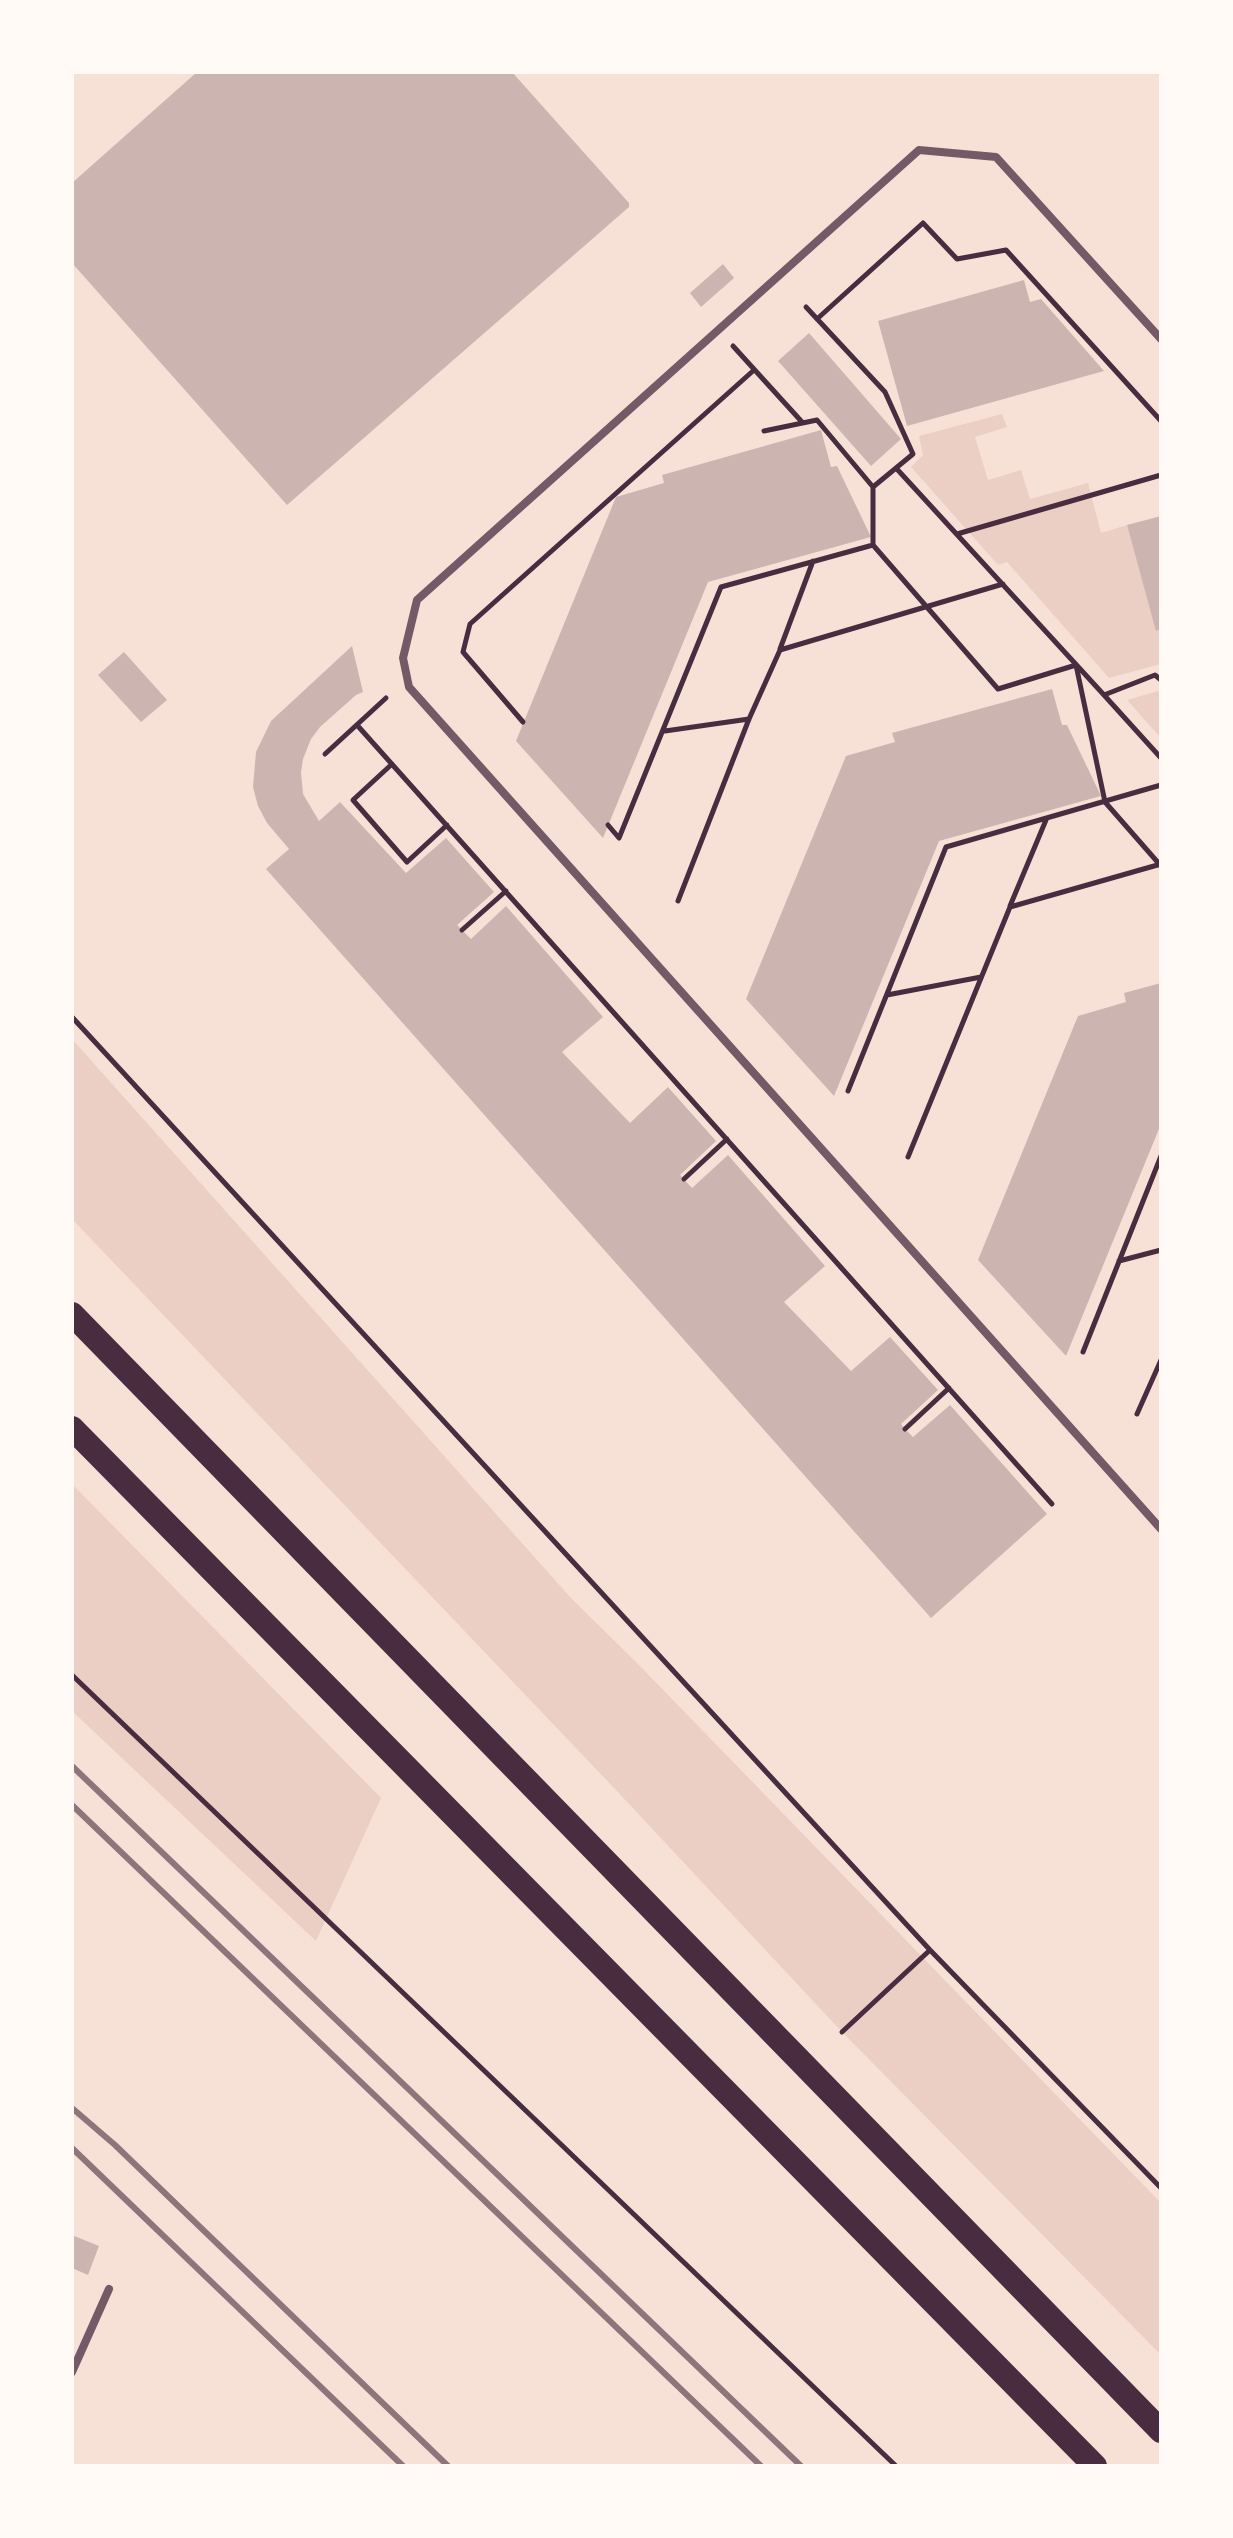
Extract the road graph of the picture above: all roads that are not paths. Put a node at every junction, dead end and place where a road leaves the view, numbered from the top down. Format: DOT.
graph roads {
  1 [pos="1161,339"];
  2 [pos="72,1314"];
  3 [pos="72,1428"];
  4 [pos="1161,1529"];
  5 [pos="109,2289"];
  6 [pos="72,2372"];
  7 [pos="1161,2431"];
  8 [pos="1095,2466"];
  1 -- 4 [label="street"];
  2 -- 7 [label="highway"];
  3 -- 8 [label="highway"];
  5 -- 6 [label="street"];
}
